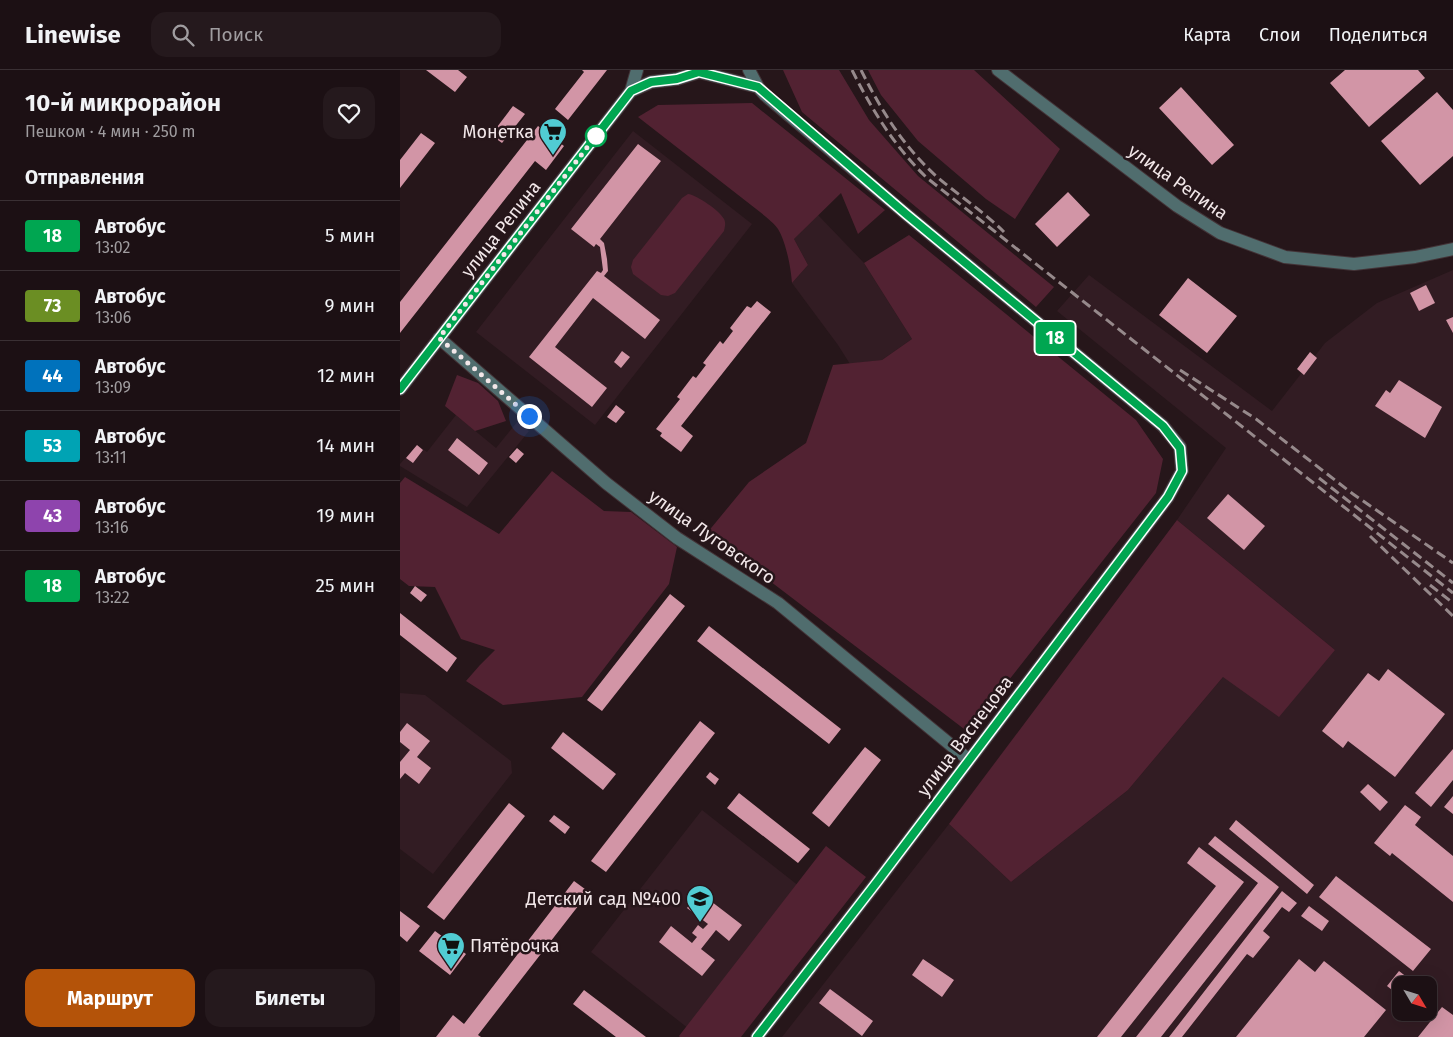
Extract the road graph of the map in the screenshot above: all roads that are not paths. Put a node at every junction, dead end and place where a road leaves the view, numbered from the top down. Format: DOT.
graph roads {
  1 [pos="637,70"];
  2 [pos="680,70"];
  3 [pos="749,70"];
  4 [pos="998,70"];
  5 [pos="703,71"];
  6 [pos="758,87"];
  7 [pos="631,91"];
  8 [pos="1453,249"];
  9 [pos="439,338"];
  10 [pos="400,389"];
  11 [pos="969,760"];
  12 [pos="757,1037"];
  1 -- 7 [label="street"];
  2 -- 5 [label="street"];
  3 -- 6 [label="street"];
  4 -- 8 [label="street, улица Репина"];
  5 -- 6 [label="street"];
  5 -- 7 [label="street"];
  6 -- 11 [label="street, улица Васнецова"];
  7 -- 9 [label="street, улица Репина"];
  9 -- 10 [label="street, улица Репина"];
  9 -- 11 [label="street, улица Луговского"];
  11 -- 12 [label="street, улица Васнецова"];
}
